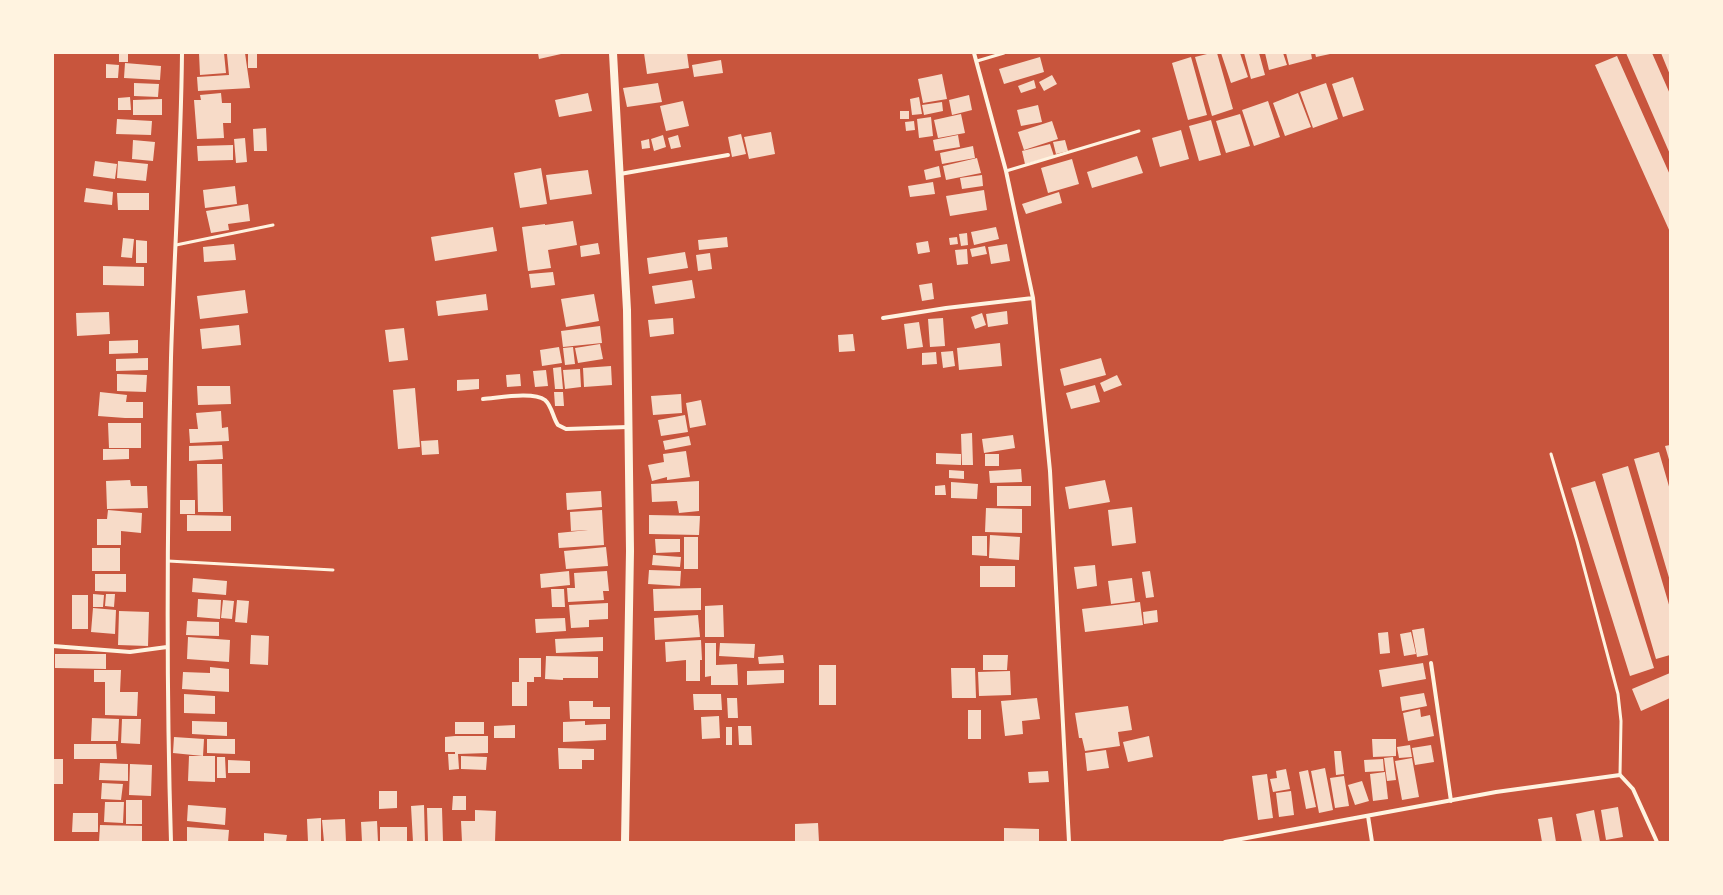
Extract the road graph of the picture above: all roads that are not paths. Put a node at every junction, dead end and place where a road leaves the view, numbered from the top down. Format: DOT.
graph roads {
  1 [pos="182,53"];
  2 [pos="613,53"];
  3 [pos="974,53"];
  4 [pos="1004,53"];
  5 [pos="977,61"];
  6 [pos="1139,131"];
  7 [pos="728,155"];
  8 [pos="1006,171"];
  9 [pos="620,174"];
  10 [pos="273,225"];
  11 [pos="176,245"];
  12 [pos="1033,298"];
  13 [pos="883,318"];
  14 [pos="483,399"];
  15 [pos="628,427"];
  16 [pos="1551,454"];
  17 [pos="168,560"];
  18 [pos="333,570"];
  19 [pos="53,646"];
  20 [pos="167,647"];
  21 [pos="1431,663"];
  22 [pos="1620,775"];
  23 [pos="1451,801"];
  24 [pos="1368,816"];
  25 [pos="171,842"];
  26 [pos="625,842"];
  27 [pos="1069,842"];
  28 [pos="1225,842"];
  29 [pos="1372,842"];
  30 [pos="1657,842"];
  1 -- 11 [label="street"];
  2 -- 9 [label="main road"];
  3 -- 5 [label="street"];
  4 -- 5 [label="lane"];
  5 -- 8 [label="street"];
  6 -- 8 [label="lane"];
  7 -- 9 [label="street"];
  8 -- 12 [label="street"];
  9 -- 15 [label="main road"];
  10 -- 11 [label="lane"];
  11 -- 17 [label="street"];
  12 -- 13 [label="street"];
  12 -- 27 [label="street"];
  14 -- 15 [label="street"];
  15 -- 26 [label="main road"];
  16 -- 22 [label="lane"];
  17 -- 18 [label="lane"];
  17 -- 20 [label="street"];
  19 -- 20 [label="street"];
  20 -- 25 [label="street"];
  21 -- 23 [label="street"];
  22 -- 23 [label="street"];
  22 -- 30 [label="street"];
  23 -- 24 [label="street"];
  24 -- 28 [label="street"];
  24 -- 29 [label="street"];
}
